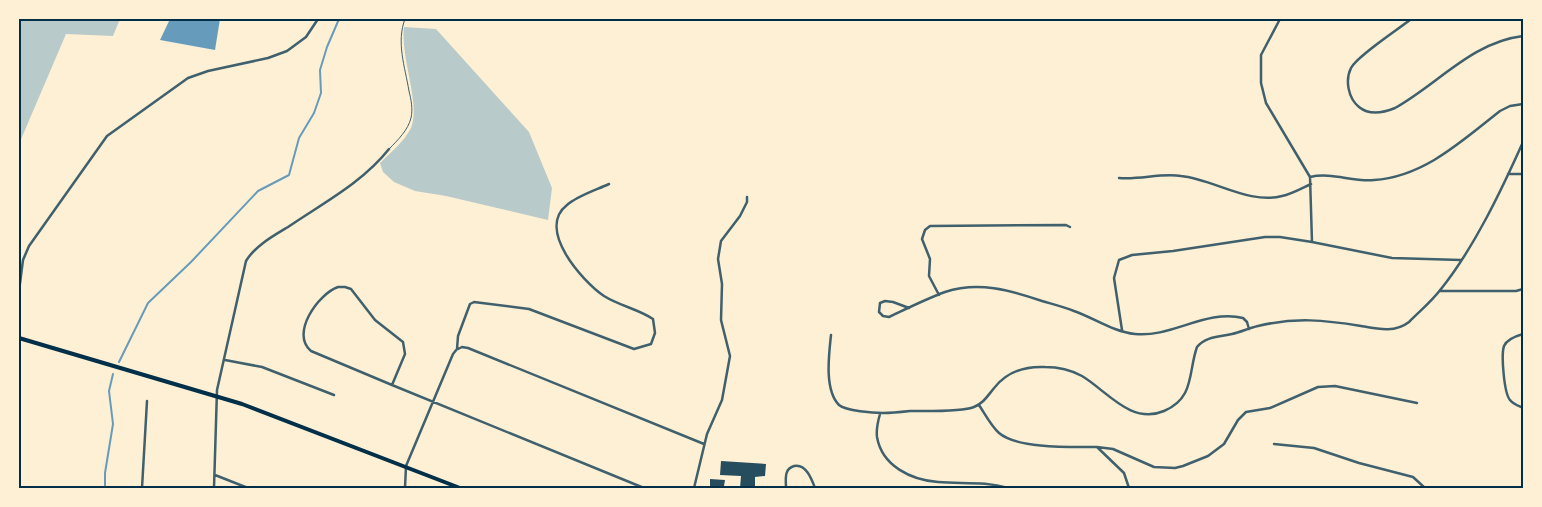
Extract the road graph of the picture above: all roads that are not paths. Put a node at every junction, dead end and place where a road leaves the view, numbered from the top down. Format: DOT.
graph roads {
  1 [pos="318,19"];
  2 [pos="405,19"];
  3 [pos="1280,19"];
  4 [pos="1411,19"];
  5 [pos="1523,36"];
  6 [pos="1523,104"];
  7 [pos="1523,142"];
  8 [pos="389,150"];
  9 [pos="1508,174"];
  10 [pos="1523,174"];
  11 [pos="1310,177"];
  12 [pos="1119,178"];
  13 [pos="609,184"];
  14 [pos="1311,184"];
  15 [pos="747,197"];
  16 [pos="1070,227"];
  17 [pos="1312,242"];
  18 [pos="1462,260"];
  19 [pos="1523,289"];
  20 [pos="19,290"];
  21 [pos="1440,291"];
  22 [pos="939,295"];
  23 [pos="909,308"];
  24 [pos="1249,329"];
  25 [pos="1122,330"];
  26 [pos="1523,334"];
  27 [pos="832,335"];
  28 [pos="19,338"];
  29 [pos="457,349"];
  30 [pos="225,360"];
  31 [pos="392,385"];
  32 [pos="334,395"];
  33 [pos="217,396"];
  34 [pos="147,401"];
  35 [pos="433,402"];
  36 [pos="1417,403"];
  37 [pos="979,405"];
  38 [pos="1523,408"];
  39 [pos="880,413"];
  40 [pos="704,444"];
  41 [pos="1274,444"];
  42 [pos="1097,447"];
  43 [pos="406,466"];
  44 [pos="215,475"];
  45 [pos="142,488"];
  46 [pos="214,488"];
  47 [pos="248,488"];
  48 [pos="404,488"];
  49 [pos="460,488"];
  50 [pos="644,488"];
  51 [pos="694,488"];
  52 [pos="786,488"];
  53 [pos="814,488"];
  54 [pos="1008,488"];
  55 [pos="1130,488"];
  56 [pos="1425,488"];
  1 -- 20 [label="street"];
  2 -- 8 [label="lane"];
  3 -- 11 [label="street"];
  4 -- 5 [label="street"];
  6 -- 11 [label="street"];
  7 -- 9 [label="street"];
  8 -- 30 [label="street"];
  9 -- 10 [label="street"];
  9 -- 18 [label="street"];
  11 -- 14 [label="street"];
  12 -- 14 [label="street"];
  13 -- 29 [label="street"];
  14 -- 17 [label="street"];
  15 -- 40 [label="street"];
  16 -- 22 [label="street"];
  17 -- 18 [label="street"];
  17 -- 25 [label="street"];
  18 -- 21 [label="street"];
  19 -- 21 [label="street"];
  21 -- 24 [label="street"];
  22 -- 23 [label="street"];
  22 -- 25 [label="street"];
  23 -- 23 [label="street"];
  24 -- 25 [label="street"];
  24 -- 37 [label="street"];
  26 -- 38 [label="street"];
  27 -- 39 [label="street"];
  28 -- 33 [label="main road"];
  29 -- 35 [label="street"];
  29 -- 40 [label="street"];
  30 -- 32 [label="street"];
  30 -- 33 [label="street"];
  31 -- 31 [label="street"];
  31 -- 35 [label="street"];
  33 -- 43 [label="main road"];
  33 -- 44 [label="street"];
  34 -- 45 [label="street"];
  35 -- 43 [label="street"];
  35 -- 50 [label="street"];
  36 -- 42 [label="street"];
  37 -- 39 [label="street"];
  37 -- 42 [label="street"];
  39 -- 54 [label="street"];
  40 -- 51 [label="street"];
  41 -- 56 [label="street"];
  42 -- 55 [label="street"];
  43 -- 48 [label="street"];
  43 -- 49 [label="main road"];
  44 -- 46 [label="street"];
  44 -- 47 [label="street"];
  52 -- 53 [label="street"];
}
